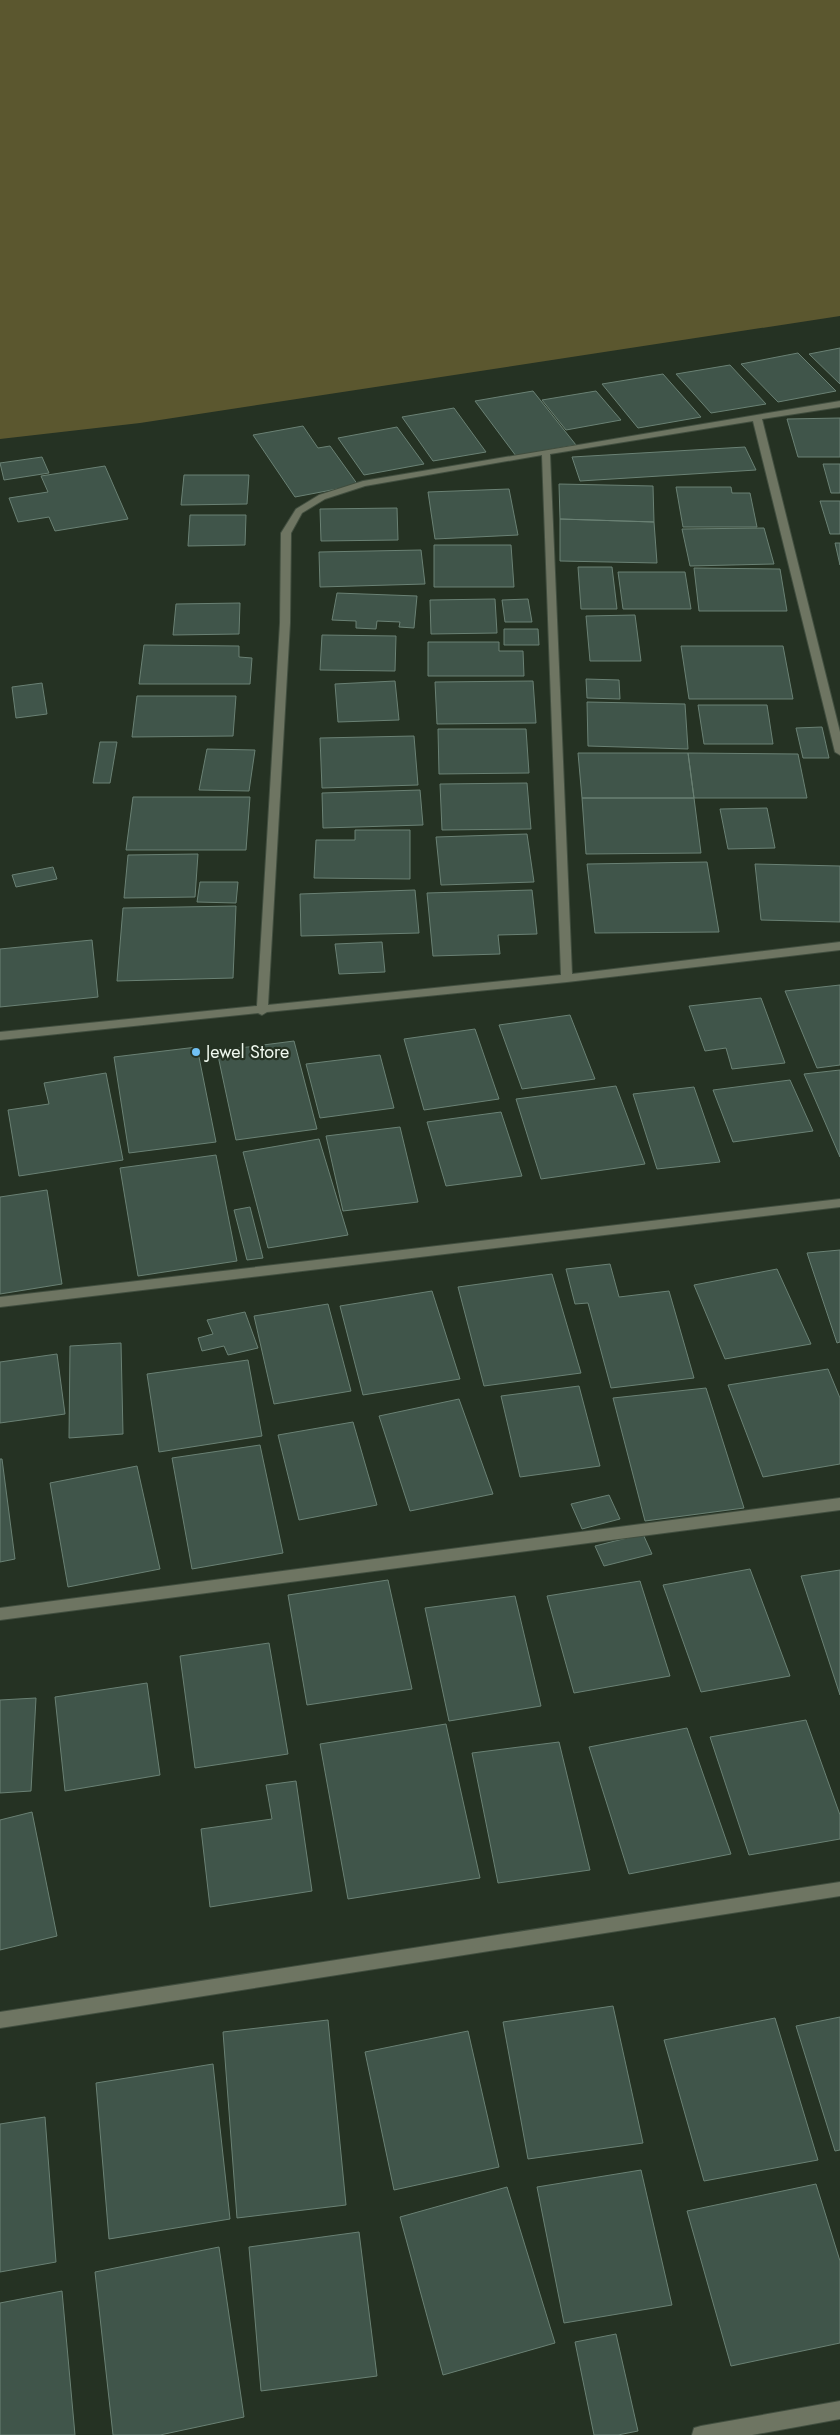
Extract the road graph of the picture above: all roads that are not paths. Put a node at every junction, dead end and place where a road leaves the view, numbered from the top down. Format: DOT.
graph roads {
  1 [pos="840,404"];
  2 [pos="757,418"];
  3 [pos="546,452"];
  4 [pos="840,752"];
  5 [pos="840,946"];
  6 [pos="567,978"];
  7 [pos="262,1011"];
  8 [pos="0,1036"];
  9 [pos="840,1203"];
  10 [pos="0,1302"];
  11 [pos="840,1504"];
  12 [pos="0,1614"];
  13 [pos="840,1889"];
  14 [pos="0,2020"];
  15 [pos="840,2410"];
  16 [pos="701,2435"];
  1 -- 2 [label="street"];
  2 -- 3 [label="street"];
  2 -- 4 [label="street"];
  3 -- 6 [label="street"];
  3 -- 7 [label="street"];
  5 -- 6 [label="street"];
  6 -- 7 [label="street"];
  7 -- 8 [label="street"];
  9 -- 10 [label="street"];
  11 -- 12 [label="street"];
  13 -- 14 [label="street"];
  15 -- 16 [label="street"];
}
